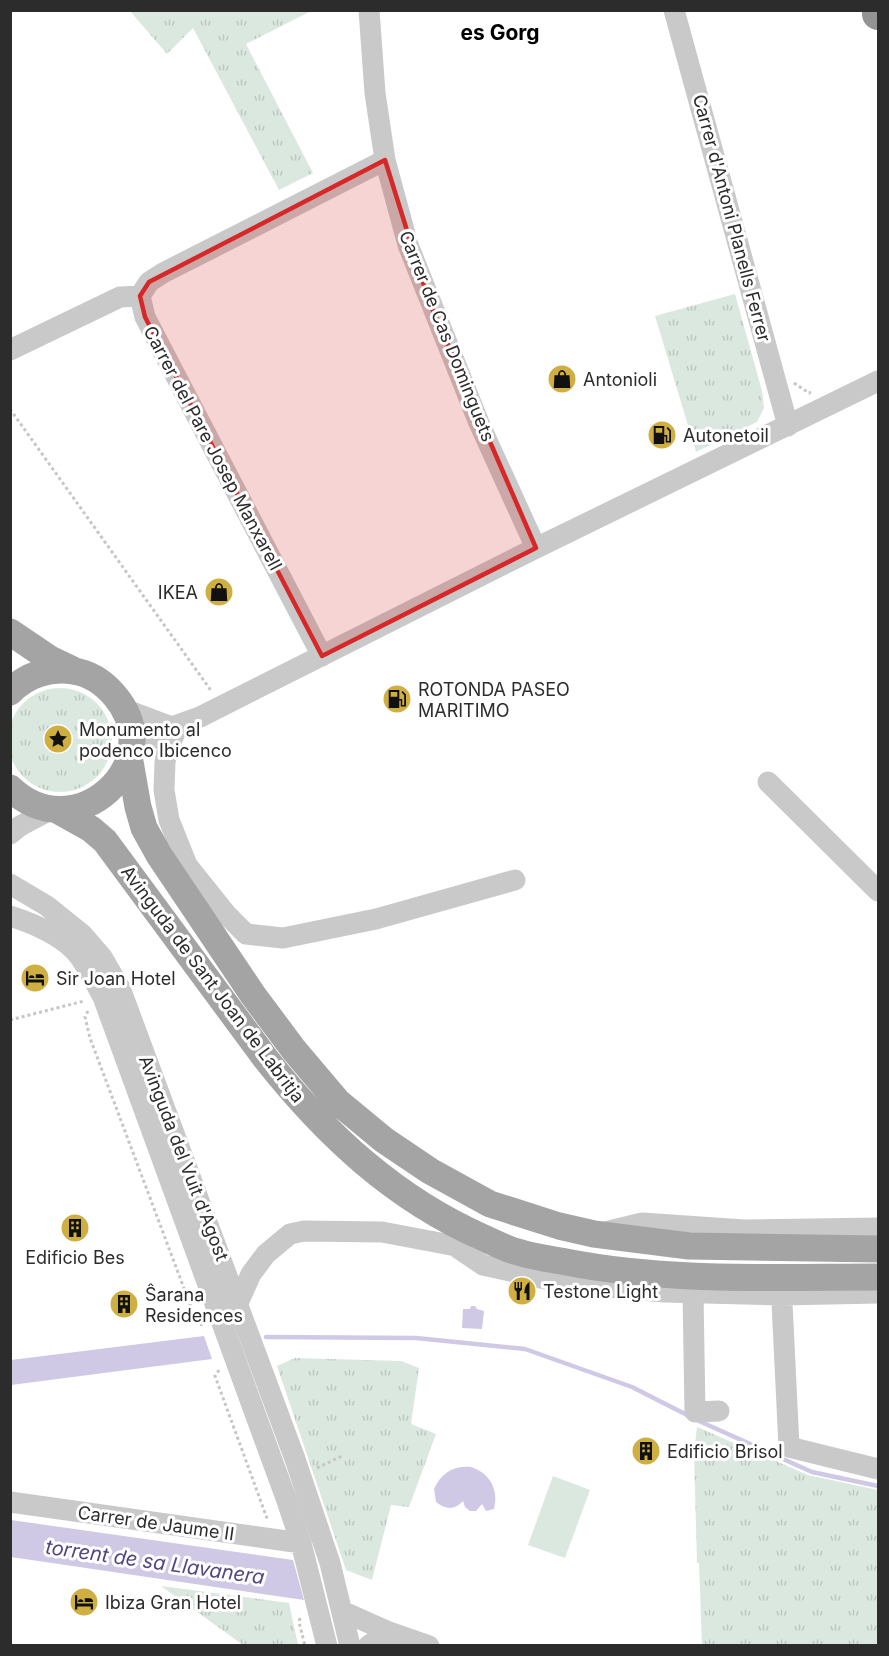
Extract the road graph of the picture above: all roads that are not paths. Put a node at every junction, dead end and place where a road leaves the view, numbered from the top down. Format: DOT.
graph roads {
  1 [pos="369,10"];
  2 [pos="674,10"];
  3 [pos="385,160"];
  4 [pos="140,296"];
  5 [pos="10,350"];
  6 [pos="879,381"];
  7 [pos="788,426"];
  8 [pos="536,548"];
  9 [pos="10,632"];
  10 [pos="322,656"];
  11 [pos="74,671"];
  12 [pos="10,692"];
  13 [pos="124,709"];
  14 [pos="175,727"];
  15 [pos="130,754"];
  16 [pos="768,782"];
  17 [pos="10,788"];
  18 [pos="55,810"];
  19 [pos="10,834"];
  20 [pos="515,880"];
  21 [pos="10,885"];
  22 [pos="879,891"];
  23 [pos="10,916"];
  24 [pos="879,1228"];
  25 [pos="597,1234"];
  26 [pos="458,1248"];
  27 [pos="879,1249"];
  28 [pos="518,1252"];
  29 [pos="879,1277"];
  30 [pos="781,1286"];
  31 [pos="693,1293"];
  32 [pos="879,1293"];
  33 [pos="238,1303"];
  34 [pos="719,1411"];
  35 [pos="879,1468"];
  36 [pos="10,1502"];
  37 [pos="301,1543"];
  38 [pos="342,1611"];
  39 [pos="389,1632"];
  40 [pos="327,1646"];
  41 [pos="350,1646"];
  42 [pos="368,1646"];
  43 [pos="429,1646"];
  1 -- 3 [label="street, Carrer de Cas Dominguets"];
  2 -- 7 [label="street, Carrer d'Antoni Planells Ferrer"];
  3 -- 4 [label="street"];
  3 -- 8 [label="street, Carrer de Cas Dominguets"];
  4 -- 5 [label="street"];
  4 -- 10 [label="street, Carrer del Pare Josep Manxarell"];
  6 -- 7 [label="street"];
  7 -- 8 [label="street"];
  8 -- 10 [label="street"];
  9 -- 11 [label="main road"];
  10 -- 14 [label="street"];
  11 -- 12 [label="main road"];
  11 -- 13 [label="main road"];
  13 -- 14 [label="street"];
  13 -- 15 [label="main road, Avinguda de Sant Joan de Labritja"];
  14 -- 15 [label="street"];
  14 -- 20 [label="street"];
  15 -- 18 [label="main road"];
  15 -- 25 [label="main road, Avinguda de Sant Joan de Labritja"];
  16 -- 22 [label="street"];
  17 -- 18 [label="main road, Avinguda de Sant Joan de Labritja"];
  18 -- 19 [label="street"];
  18 -- 28 [label="main road, Avinguda de Sant Joan de Labritja"];
  21 -- 33 [label="street, Avinguda del Vuit d'Agost"];
  23 -- 37 [label="street, Avinguda del Vuit d'Agost"];
  24 -- 25 [label="street, Avinguda de Sant Joan de Labritja"];
  25 -- 27 [label="main road, Avinguda de Sant Joan de Labritja"];
  26 -- 28 [label="street"];
  26 -- 31 [label="street, Avinguda de Sant Joan de Labritja"];
  26 -- 33 [label="street"];
  28 -- 30 [label="main road, Avinguda de Sant Joan de Labritja"];
  29 -- 30 [label="main road, Avinguda de Sant Joan de Labritja"];
  30 -- 31 [label="street, Avinguda de Sant Joan de Labritja"];
  30 -- 32 [label="street, Avinguda de Sant Joan de Labritja"];
  30 -- 35 [label="street"];
  31 -- 34 [label="street"];
  33 -- 38 [label="street, Avinguda del Vuit d'Agost"];
  36 -- 37 [label="street, Carrer de Jaume II"];
  37 -- 40 [label="street, Avinguda del Vuit d'Agost"];
  38 -- 39 [label="street"];
  38 -- 41 [label="street, Avinguda del Vuit d'Agost"];
  39 -- 42 [label="street"];
  39 -- 43 [label="street"];
}
